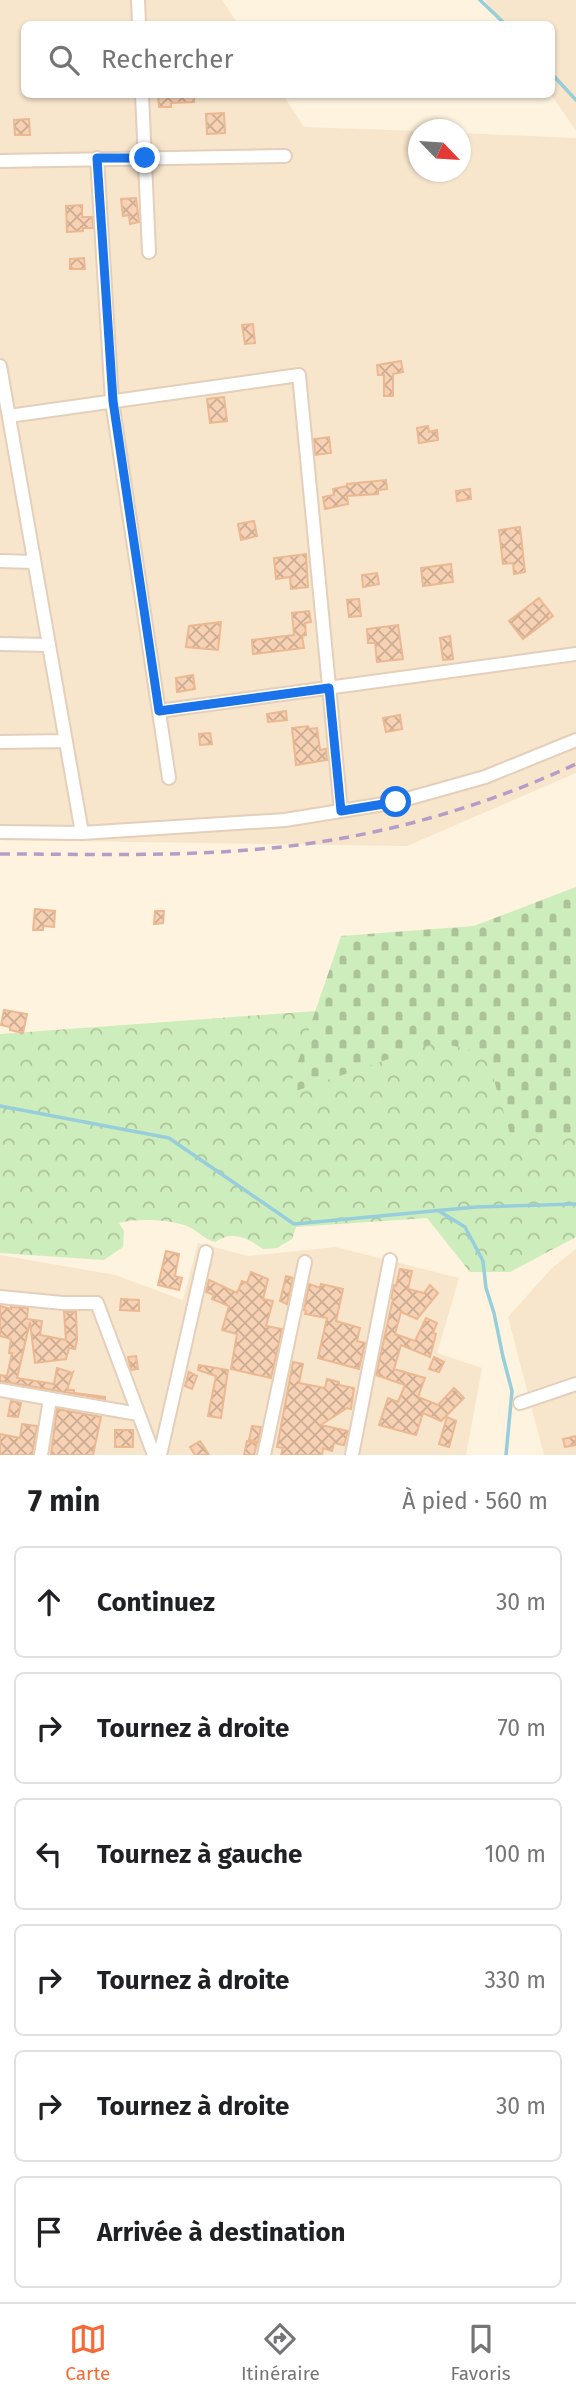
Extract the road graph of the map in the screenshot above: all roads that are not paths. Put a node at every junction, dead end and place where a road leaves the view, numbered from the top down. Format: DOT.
graph roads {
  1 [pos="138,0"];
  2 [pos="139,21"];
  3 [pos="142,98"];
  4 [pos="285,156"];
  5 [pos="97,158"];
  6 [pos="145,158"];
  7 [pos="0,161"];
  8 [pos="149,252"];
  9 [pos="0,366"];
  10 [pos="113,401"];
  11 [pos="9,416"];
  12 [pos="6,440"];
  13 [pos="0,561"];
  14 [pos="34,562"];
  15 [pos="0,644"];
  16 [pos="49,645"];
  17 [pos="576,654"];
  18 [pos="329,688"];
  19 [pos="159,711"];
  20 [pos="576,740"];
  21 [pos="65,741"];
  22 [pos="0,742"];
  23 [pos="169,778"];
  24 [pos="341,811"];
  25 [pos="0,832"];
  26 [pos="82,833"];
  27 [pos="206,1252"];
  28 [pos="390,1261"];
  29 [pos="305,1262"];
  30 [pos="0,1297"];
  31 [pos="576,1384"];
  32 [pos="0,1390"];
  33 [pos="50,1399"];
  34 [pos="520,1403"];
  35 [pos="138,1414"];
  36 [pos="41,1455"];
  37 [pos="154,1455"];
  38 [pos="160,1455"];
  39 [pos="264,1455"];
  40 [pos="352,1455"];
  1 -- 2 [label="street"];
  3 -- 6 [label="street"];
  4 -- 6 [label="street"];
  5 -- 6 [label="street"];
  5 -- 7 [label="street"];
  5 -- 10 [label="street"];
  6 -- 8 [label="street"];
  9 -- 11 [label="street"];
  10 -- 11 [label="street"];
  10 -- 18 [label="street"];
  10 -- 19 [label="street"];
  11 -- 12 [label="street"];
  12 -- 14 [label="street"];
  13 -- 14 [label="street"];
  14 -- 16 [label="street"];
  15 -- 16 [label="street"];
  16 -- 21 [label="street"];
  17 -- 18 [label="street"];
  18 -- 19 [label="street"];
  18 -- 24 [label="street"];
  19 -- 23 [label="street"];
  20 -- 24 [label="street"];
  21 -- 22 [label="street"];
  21 -- 26 [label="street"];
  24 -- 26 [label="street"];
  25 -- 26 [label="street"];
  27 -- 38 [label="street"];
  28 -- 40 [label="street"];
  29 -- 39 [label="street"];
  30 -- 35 [label="street"];
  31 -- 34 [label="street"];
  32 -- 33 [label="street"];
  33 -- 35 [label="street"];
  33 -- 36 [label="street"];
  35 -- 37 [label="street"];
}
